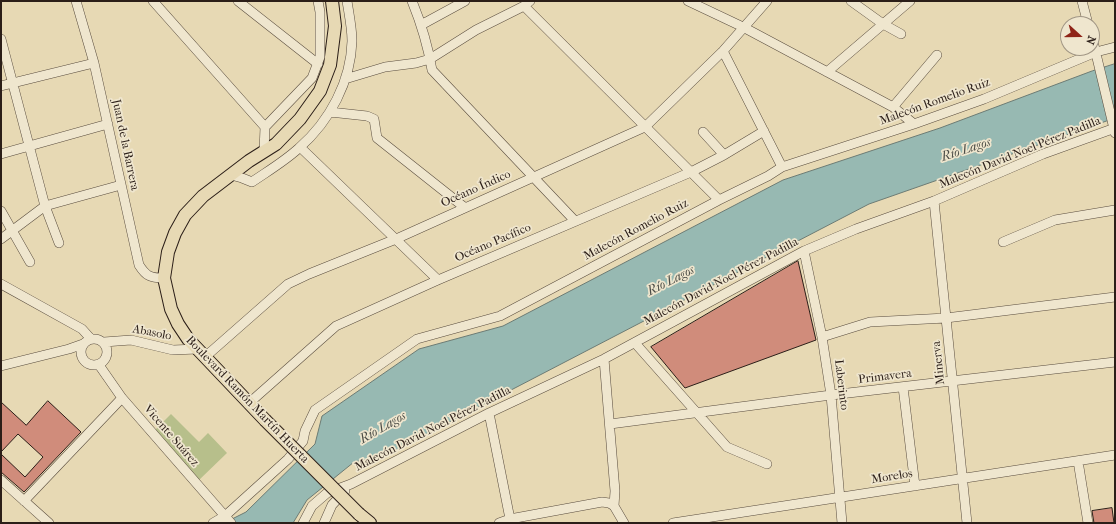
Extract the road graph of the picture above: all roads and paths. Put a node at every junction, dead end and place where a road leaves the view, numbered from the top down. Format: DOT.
graph roads {
  1 [pos="76,1"];
  2 [pos="153,1"];
  3 [pos="238,1"];
  4 [pos="318,1"];
  5 [pos="347,1"];
  6 [pos="412,1"];
  7 [pos="465,1"];
  8 [pos="688,1"];
  9 [pos="767,1"];
  10 [pos="851,1"];
  11 [pos="910,1"];
  12 [pos="1082,1"];
  13 [pos="333,2"];
  14 [pos="527,4"];
  15 [pos="1086,16"];
  16 [pos="883,24"];
  17 [pos="421,25"];
  18 [pos="743,27"];
  19 [pos="901,34"];
  20 [pos="1,39"];
  21 [pos="1115,47"];
  22 [pos="723,51"];
  23 [pos="937,56"];
  24 [pos="1098,57"];
  25 [pos="430,59"];
  26 [pos="94,63"];
  27 [pos="318,64"];
  28 [pos="827,72"];
  29 [pos="345,79"];
  30 [pos="13,83"];
  31 [pos="1,86"];
  32 [pos="893,107"];
  33 [pos="330,112"];
  34 [pos="108,124"];
  35 [pos="914,124"];
  36 [pos="265,127"];
  37 [pos="645,127"];
  38 [pos="1114,128"];
  39 [pos="764,131"];
  40 [pos="703,132"];
  41 [pos="29,146"];
  42 [pos="300,147"];
  43 [pos="264,152"];
  44 [pos="1,154"];
  45 [pos="724,155"];
  46 [pos="782,167"];
  47 [pos="691,172"];
  48 [pos="231,175"];
  49 [pos="533,178"];
  50 [pos="121,185"];
  51 [pos="719,200"];
  52 [pos="934,201"];
  53 [pos="45,206"];
  54 [pos="464,207"];
  55 [pos="1115,210"];
  56 [pos="1,211"];
  57 [pos="575,221"];
  58 [pos="11,230"];
  59 [pos="1,239"];
  60 [pos="396,239"];
  61 [pos="1003,242"];
  62 [pos="59,243"];
  63 [pos="804,251"];
  64 [pos="30,262"];
  65 [pos="164,278"];
  66 [pos="438,280"];
  67 [pos="1,284"];
  68 [pos="1115,297"];
  69 [pos="946,318"];
  70 [pos="822,337"];
  71 [pos="87,341"];
  72 [pos="104,342"];
  73 [pos="635,343"];
  74 [pos="197,348"];
  75 [pos="205,358"];
  76 [pos="604,359"];
  77 [pos="1115,362"];
  78 [pos="99,365"];
  79 [pos="1,366"];
  80 [pos="952,381"];
  81 [pos="903,387"];
  82 [pos="831,395"];
  83 [pos="122,398"];
  84 [pos="248,404"];
  85 [pos="489,413"];
  86 [pos="696,413"];
  87 [pos="610,424"];
  88 [pos="1115,456"];
  89 [pos="1078,461"];
  90 [pos="767,464"];
  91 [pos="962,479"];
  92 [pos="1,480"];
  93 [pos="351,484"];
  94 [pos="915,486"];
  95 [pos="839,498"];
  96 [pos="24,501"];
  97 [pos="614,506"];
  98 [pos="510,519"];
  99 [pos="228,520"];
  100 [pos="49,523"];
  101 [pos="212,523"];
  102 [pos="303,523"];
  103 [pos="324,523"];
  104 [pos="370,523"];
  105 [pos="499,523"];
  106 [pos="624,523"];
  107 [pos="673,523"];
  108 [pos="842,523"];
  109 [pos="967,523"];
  110 [pos="1088,523"];
  1 -- 26 [label="street, Juan de la Barrera"];
  2 -- 36 [label="street"];
  3 -- 27 [label="street"];
  4 -- 27 [label="street"];
  5 -- 29 [label="street"];
  6 -- 17 [label="street"];
  7 -- 17 [label="street"];
  8 -- 18 [label="street"];
  9 -- 18 [label="street"];
  10 -- 16 [label="street"];
  11 -- 16 [label="street"];
  12 -- 15 [label="street"];
  13 -- 43 [label="main road, Boulevard Ramón Martín Huerta"];
  14 -- 25 [label="street"];
  14 -- 37 [label="street"];
  16 -- 19 [label="street"];
  16 -- 28 [label="street"];
  17 -- 25 [label="street"];
  18 -- 22 [label="street, Océano Índico"];
  18 -- 28 [label="street"];
  20 -- 30 [label="street"];
  21 -- 24 [label="street, Malecón Romelio Ruiz"];
  22 -- 37 [label="street, Océano Índico"];
  22 -- 39 [label="street"];
  23 -- 32 [label="street"];
  24 -- 35 [label="street, Malecón Romelio Ruiz"];
  24 -- 38 [label="street"];
  25 -- 29 [label="street"];
  25 -- 49 [label="street"];
  26 -- 30 [label="street"];
  26 -- 34 [label="street, Juan de la Barrera"];
  27 -- 36 [label="street"];
  28 -- 32 [label="street"];
  29 -- 33 [label="street"];
  30 -- 31 [label="street"];
  30 -- 41 [label="street"];
  32 -- 35 [label="street"];
  33 -- 42 [label="street"];
  33 -- 54 [label="street"];
  34 -- 41 [label="street"];
  34 -- 50 [label="street, Juan de la Barrera"];
  35 -- 46 [label="street, Malecón Romelio Ruiz"];
  36 -- 43 [label="street"];
  37 -- 47 [label="street"];
  37 -- 49 [label="street, Océano Índico"];
  38 -- 52 [label="street, Malecón David Noel Pérez Padilla"];
  39 -- 45 [label="street, Océano Pacífico"];
  39 -- 46 [label="street"];
  40 -- 45 [label="street"];
  41 -- 44 [label="street"];
  41 -- 53 [label="street"];
  42 -- 48 [label="street"];
  42 -- 60 [label="street"];
  43 -- 48 [label="main road, Boulevard Ramón Martín Huerta"];
  45 -- 47 [label="street, Océano Pacífico"];
  46 -- 51 [label="street, Malecón Romelio Ruiz"];
  47 -- 51 [label="street"];
  47 -- 57 [label="street, Océano Pacífico"];
  48 -- 65 [label="main road, Boulevard Ramón Martín Huerta"];
  49 -- 54 [label="street, Océano Índico"];
  49 -- 57 [label="street"];
  50 -- 53 [label="street"];
  50 -- 65 [label="street, Juan de la Barrera"];
  51 -- 99 [label="street, Malecón Romelio Ruiz"];
  52 -- 63 [label="street, Malecón David Noel Pérez Padilla"];
  52 -- 69 [label="street, Minerva"];
  53 -- 58 [label="street"];
  53 -- 62 [label="street"];
  54 -- 60 [label="street, Océano Índico"];
  55 -- 61 [label="street"];
  56 -- 58 [label="street"];
  57 -- 66 [label="street, Océano Pacífico"];
  58 -- 59 [label="street"];
  58 -- 64 [label="street"];
  60 -- 66 [label="street"];
  60 -- 75 [label="street, Océano Índico"];
  63 -- 70 [label="street, Laberinto"];
  63 -- 73 [label="street, Malecón David Noel Pérez Padilla"];
  65 -- 74 [label="main road, Boulevard Ramón Martín Huerta"];
  66 -- 84 [label="street, Océano Pacífico"];
  67 -- 71 [label="street"];
  68 -- 69 [label="street"];
  69 -- 70 [label="street"];
  69 -- 80 [label="street, Minerva"];
  70 -- 82 [label="street, Laberinto"];
  71 -- 72 [label="street"];
  71 -- 78 [label="street"];
  71 -- 79 [label="street"];
  72 -- 74 [label="street, Abasolo"];
  72 -- 78 [label="street"];
  73 -- 76 [label="street, Malecón David Noel Pérez Padilla"];
  73 -- 86 [label="street"];
  74 -- 75 [label="main road, Boulevard Ramón Martín Huerta"];
  75 -- 84 [label="main road, Boulevard Ramón Martín Huerta"];
  76 -- 85 [label="street, Malecón David Noel Pérez Padilla"];
  76 -- 87 [label="street"];
  77 -- 80 [label="street, Primavera"];
  78 -- 83 [label="street, Vicente Suárez"];
  80 -- 81 [label="street, Primavera"];
  80 -- 91 [label="street, Minerva"];
  81 -- 82 [label="street, Primavera"];
  81 -- 94 [label="street"];
  82 -- 86 [label="street, Primavera"];
  82 -- 95 [label="street, Laberinto"];
  83 -- 96 [label="street"];
  83 -- 99 [label="street, Vicente Suárez"];
  84 -- 104 [label="main road, Boulevard Ramón Martín Huerta, bridge"];
  85 -- 93 [label="street, Malecón David Noel Pérez Padilla"];
  85 -- 98 [label="street"];
  86 -- 87 [label="street, Primavera"];
  86 -- 90 [label="street"];
  87 -- 97 [label="street"];
  88 -- 89 [label="street, Morelos"];
  89 -- 91 [label="street, Morelos"];
  89 -- 110 [label="street"];
  91 -- 94 [label="street, Morelos"];
  91 -- 109 [label="street, Minerva"];
  92 -- 96 [label="street"];
  93 -- 102 [label="street"];
  93 -- 103 [label="street"];
  94 -- 95 [label="street, Morelos"];
  95 -- 107 [label="street, Morelos"];
  95 -- 108 [label="street, Laberinto"];
  96 -- 100 [label="street"];
  97 -- 98 [label="street"];
  97 -- 106 [label="street"];
  98 -- 105 [label="street"];
  99 -- 101 [label="street, Malecón Romelio Ruiz"];
}
